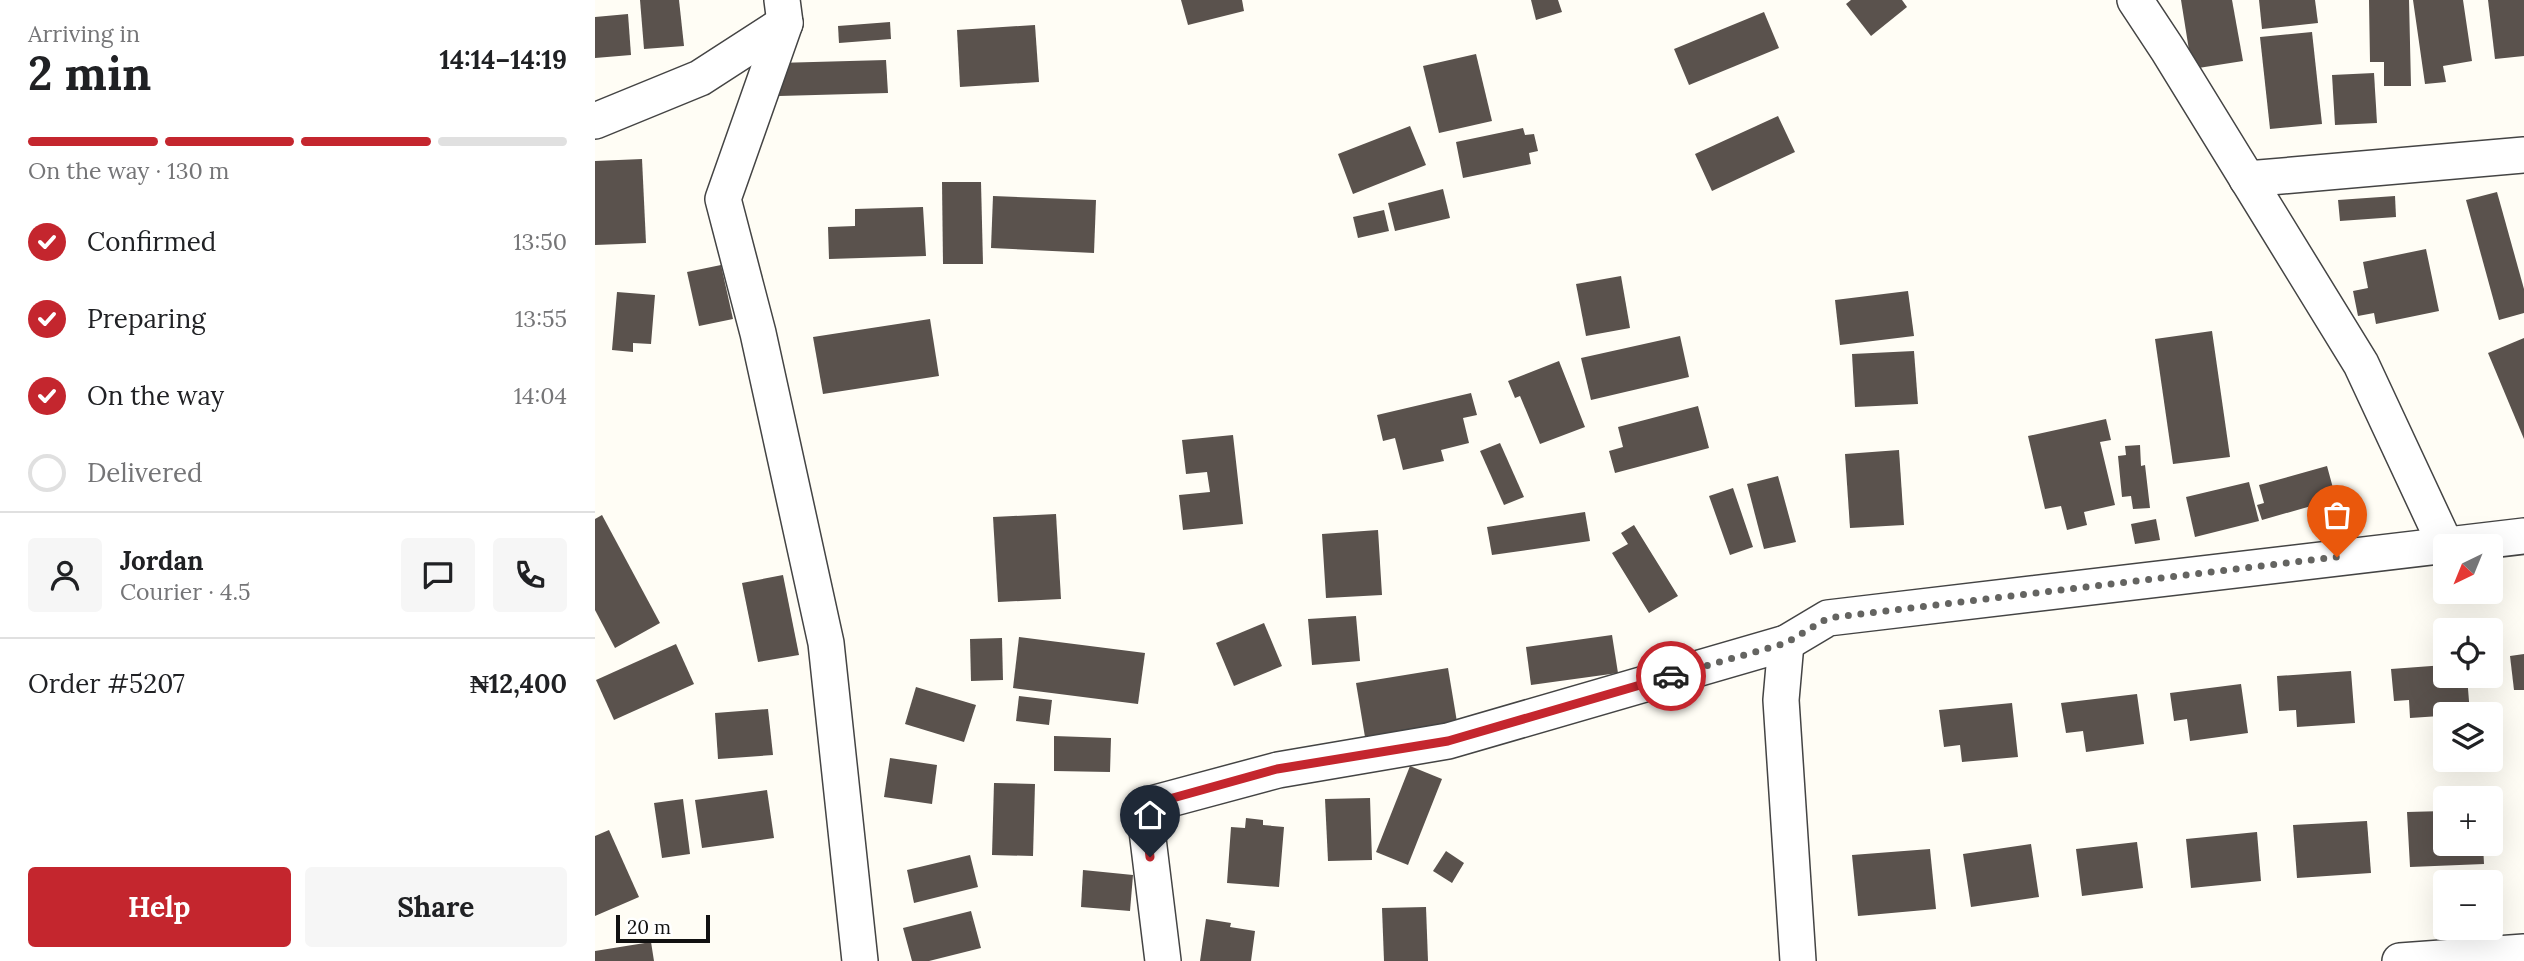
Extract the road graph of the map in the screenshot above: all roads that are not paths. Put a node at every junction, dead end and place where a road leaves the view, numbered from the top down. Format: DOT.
graph roads {
  1 [pos="2135,0"];
  2 [pos="783,11"];
  3 [pos="595,121"];
  4 [pos="2524,155"];
  5 [pos="2247,179"];
  6 [pos="2440,534"];
  7 [pos="2524,536"];
  8 [pos="2503,538"];
  9 [pos="2433,545"];
  10 [pos="1786,643"];
  11 [pos="2524,952"];
  12 [pos="860,961"];
  13 [pos="1163,961"];
  14 [pos="1798,961"];
  15 [pos="2400,961"];
  1 -- 5 [label="street"];
  2 -- 3 [label="street"];
  2 -- 12 [label="street"];
  4 -- 5 [label="street"];
  5 -- 6 [label="street"];
  7 -- 8 [label="street"];
  9 -- 10 [label="street"];
  10 -- 13 [label="street"];
  10 -- 14 [label="street"];
  11 -- 15 [label="street"];
}
